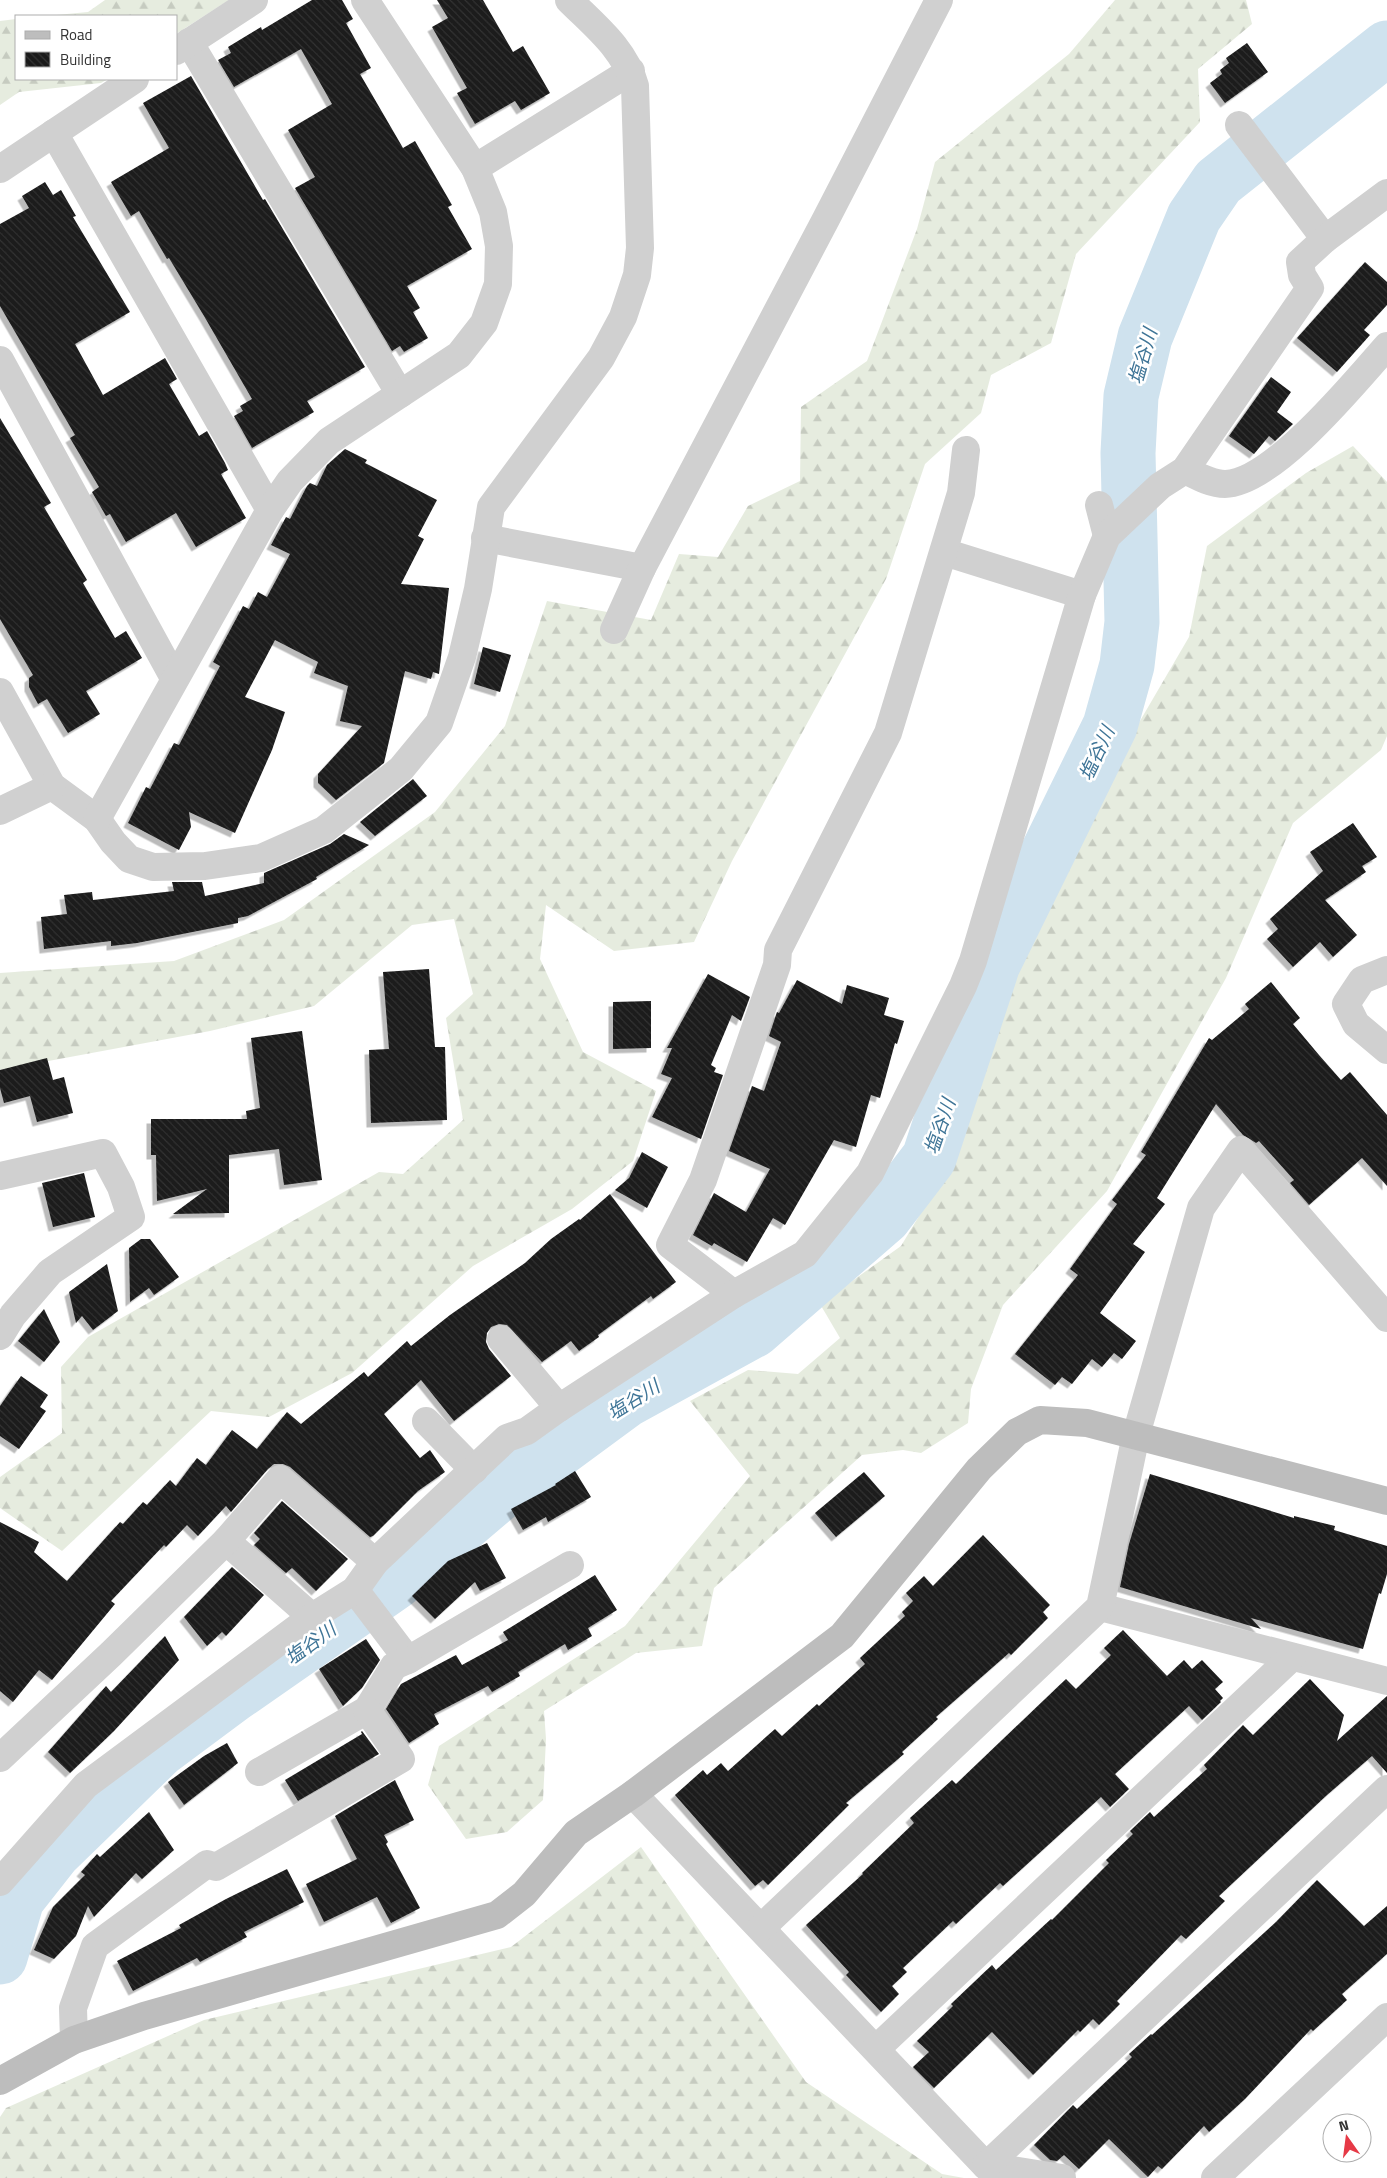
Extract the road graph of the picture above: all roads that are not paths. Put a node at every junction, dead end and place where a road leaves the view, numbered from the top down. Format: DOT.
graph roads {
  1 [pos="254,0"];
  2 [pos="365,0"];
  3 [pos="569,0"];
  4 [pos="939,0"];
  5 [pos="183,46"];
  6 [pos="631,72"];
  7 [pos="134,80"];
  8 [pos="1239,125"];
  9 [pos="54,133"];
  10 [pos="475,168"];
  11 [pos="0,169"];
  12 [pos="1387,193"];
  13 [pos="1325,239"];
  14 [pos="1387,346"];
  15 [pos="0,360"];
  16 [pos="400,394"];
  17 [pos="966,450"];
  18 [pos="1185,470"];
  19 [pos="1098,505"];
  20 [pos="270,510"];
  21 [pos="1108,536"];
  22 [pos="485,538"];
  23 [pos="944,552"];
  24 [pos="642,568"];
  25 [pos="1082,595"];
  26 [pos="614,630"];
  27 [pos="174,678"];
  28 [pos="0,692"];
  29 [pos="52,786"];
  30 [pos="0,811"];
  31 [pos="97,819"];
  32 [pos="1387,970"];
  33 [pos="1385,1044"];
  34 [pos="0,1176"];
  35 [pos="734,1294"];
  36 [pos="1387,1318"];
  37 [pos="0,1336"];
  38 [pos="501,1338"];
  39 [pos="559,1408"];
  40 [pos="426,1421"];
  41 [pos="1136,1434"];
  42 [pos="474,1470"];
  43 [pos="1387,1501"];
  44 [pos="226,1541"];
  45 [pos="375,1562"];
  46 [pos="570,1565"];
  47 [pos="354,1590"];
  48 [pos="1100,1607"];
  49 [pos="312,1617"];
  50 [pos="1292,1657"];
  51 [pos="408,1660"];
  52 [pos="1387,1682"];
  53 [pos="367,1710"];
  54 [pos="0,1758"];
  55 [pos="259,1772"];
  56 [pos="1387,1790"];
  57 [pos="633,1794"];
  58 [pos="0,1882"];
  59 [pos="761,1928"];
  60 [pos="1387,2017"];
  61 [pos="74,2040"];
  62 [pos="876,2049"];
  63 [pos="0,2081"];
  64 [pos="986,2166"];
  65 [pos="1062,2178"];
  66 [pos="1215,2178"];
  1 -- 5 [label="street"];
  2 -- 10 [label="street"];
  3 -- 6 [label="street"];
  4 -- 24 [label="street"];
  5 -- 16 [label="street"];
  6 -- 10 [label="street"];
  6 -- 22 [label="street"];
  7 -- 9 [label="street"];
  8 -- 13 [label="street"];
  9 -- 11 [label="street"];
  9 -- 20 [label="street"];
  10 -- 16 [label="street"];
  12 -- 13 [label="street"];
  13 -- 18 [label="street"];
  14 -- 18 [label="street"];
  15 -- 27 [label="street"];
  16 -- 20 [label="street"];
  17 -- 23 [label="street"];
  18 -- 21 [label="street"];
  19 -- 21 [label="street"];
  20 -- 27 [label="street"];
  21 -- 25 [label="street"];
  22 -- 24 [label="street"];
  22 -- 31 [label="street"];
  23 -- 25 [label="street"];
  23 -- 35 [label="street"];
  24 -- 26 [label="street"];
  25 -- 35 [label="street"];
  27 -- 31 [label="street"];
  28 -- 29 [label="street"];
  29 -- 30 [label="street"];
  29 -- 31 [label="street"];
  32 -- 33 [label="street"];
  34 -- 37 [label="street"];
  35 -- 39 [label="street"];
  36 -- 41 [label="street"];
  38 -- 39 [label="street"];
  39 -- 42 [label="street"];
  40 -- 42 [label="street"];
  41 -- 43 [label="street"];
  41 -- 48 [label="street"];
  41 -- 57 [label="street"];
  42 -- 45 [label="street"];
  44 -- 45 [label="street"];
  44 -- 49 [label="street"];
  44 -- 54 [label="street"];
  45 -- 47 [label="street"];
  46 -- 51 [label="street"];
  47 -- 49 [label="street"];
  47 -- 51 [label="street"];
  48 -- 50 [label="street"];
  48 -- 59 [label="street"];
  49 -- 58 [label="street"];
  50 -- 52 [label="street"];
  50 -- 62 [label="street"];
  51 -- 53 [label="street"];
  53 -- 55 [label="street"];
  53 -- 61 [label="street"];
  56 -- 64 [label="street"];
  57 -- 59 [label="street"];
  57 -- 61 [label="street"];
  59 -- 62 [label="street"];
  60 -- 66 [label="street"];
  61 -- 63 [label="street"];
  62 -- 64 [label="street"];
  64 -- 65 [label="street"];
}
